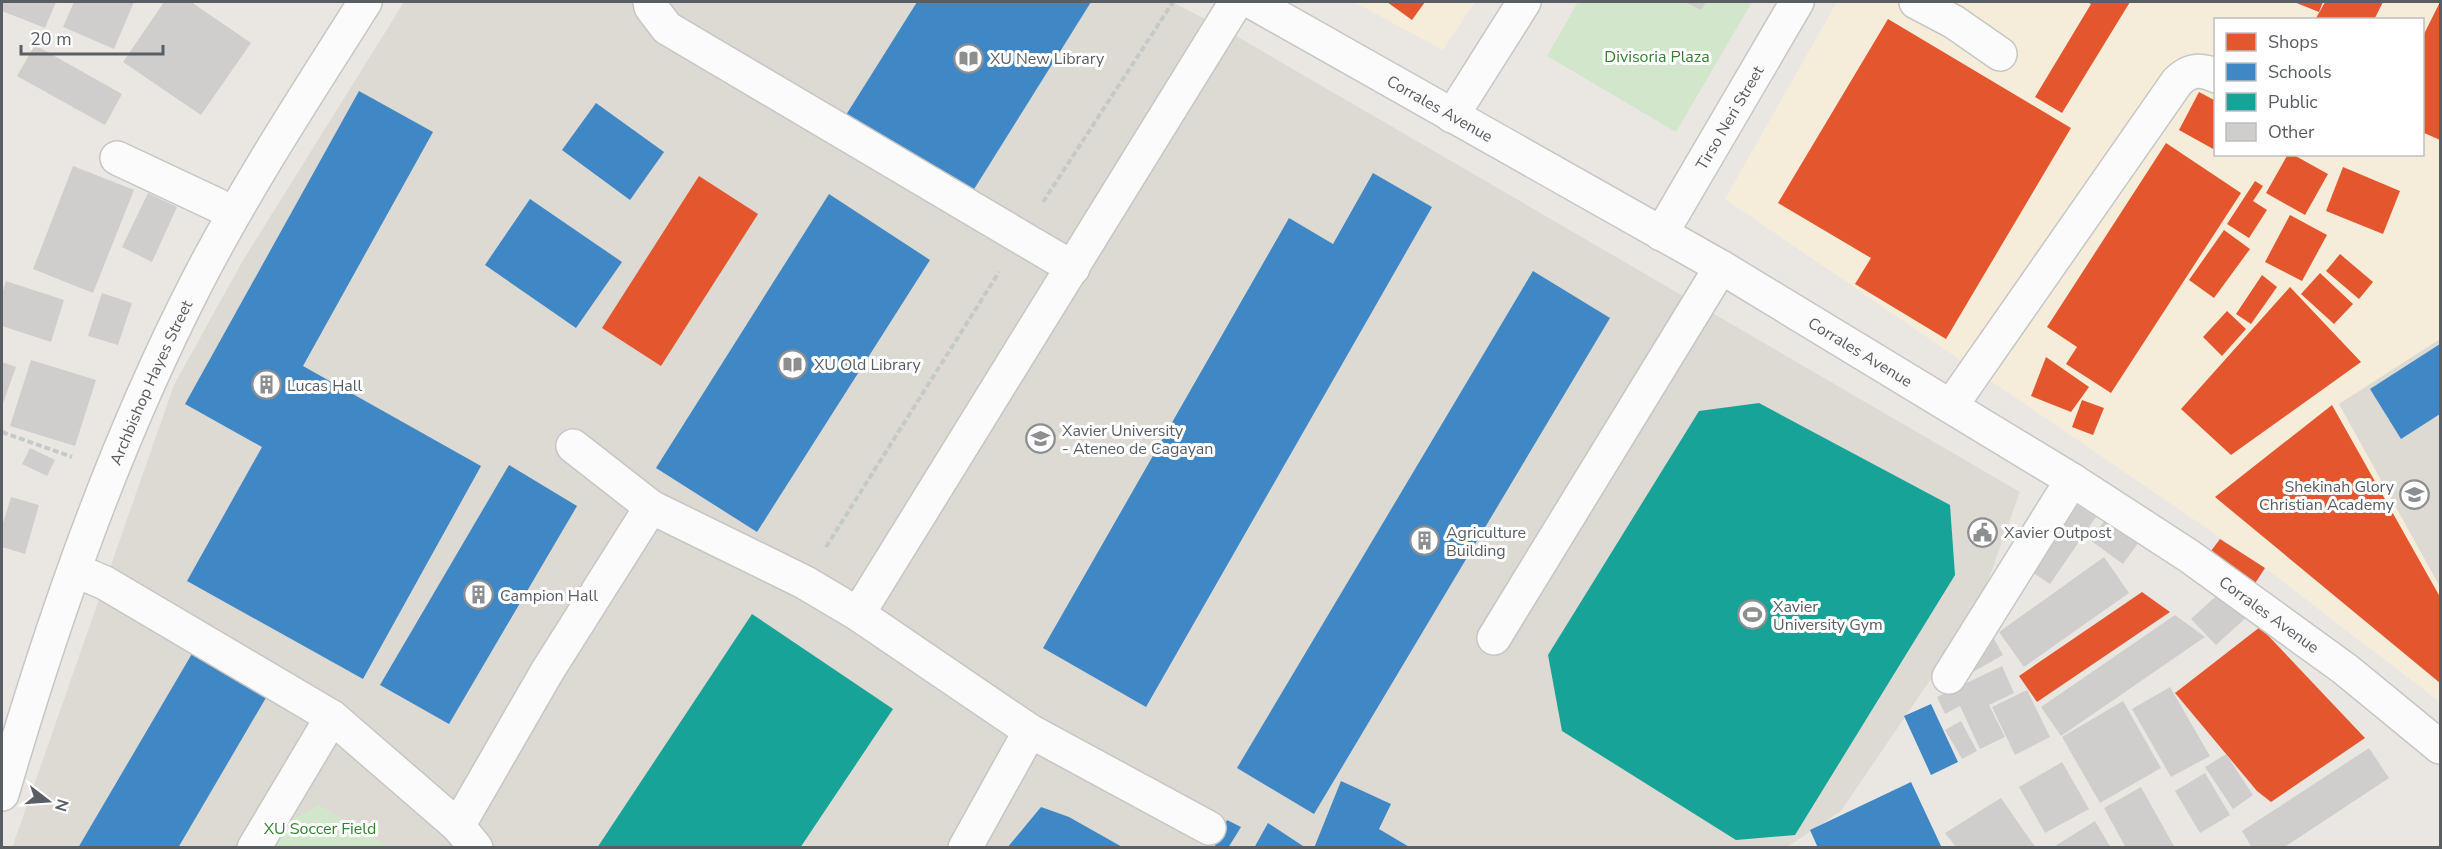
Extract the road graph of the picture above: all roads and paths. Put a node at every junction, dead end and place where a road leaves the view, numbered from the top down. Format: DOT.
graph roads {
  1 [pos="365,2"];
  2 [pos="650,2"];
  3 [pos="1173,2"];
  4 [pos="1236,2"];
  5 [pos="1252,2"];
  6 [pos="1524,2"];
  7 [pos="1797,2"];
  8 [pos="1916,2"];
  9 [pos="2000,54"];
  10 [pos="2214,75"];
  11 [pos="1452,116"];
  12 [pos="117,158"];
  13 [pos="234,213"];
  14 [pos="1661,234"];
  15 [pos="1022,236"];
  16 [pos="1720,267"];
  17 [pos="1073,268"];
  18 [pos="1951,406"];
  19 [pos="2,432"];
  20 [pos="573,446"];
  21 [pos="112,471"];
  22 [pos="2072,480"];
  23 [pos="651,507"];
  24 [pos="75,570"];
  25 [pos="804,582"];
  26 [pos="858,614"];
  27 [pos="1494,638"];
  28 [pos="1949,677"];
  29 [pos="332,717"];
  30 [pos="1030,731"];
  31 [pos="2440,747"];
  32 [pos="2,794"];
  33 [pos="1209,828"];
  34 [pos="467,837"];
  35 [pos="254,848"];
  36 [pos="965,848"];
  1 -- 13 [label="street, Archbishop Hayes Street"];
  2 -- 15 [label="street"];
  3 -- 15 [label="path"];
  4 -- 17 [label="street"];
  5 -- 11 [label="street, Corrales Avenue"];
  6 -- 11 [label="street"];
  7 -- 14 [label="street, Tirso Neri Street"];
  8 -- 9 [label="street"];
  10 -- 18 [label="street"];
  11 -- 14 [label="street, Corrales Avenue"];
  12 -- 13 [label="street"];
  13 -- 21 [label="street, Archbishop Hayes Street"];
  14 -- 16 [label="street, Corrales Avenue"];
  15 -- 17 [label="street"];
  15 -- 25 [label="path"];
  16 -- 18 [label="street, Corrales Avenue"];
  16 -- 27 [label="street"];
  17 -- 26 [label="street"];
  18 -- 22 [label="street, Corrales Avenue"];
  19 -- 21 [label="path"];
  20 -- 23 [label="street"];
  21 -- 24 [label="street, Archbishop Hayes Street"];
  22 -- 28 [label="street"];
  22 -- 31 [label="street, Corrales Avenue"];
  23 -- 25 [label="street"];
  23 -- 34 [label="street"];
  24 -- 29 [label="street"];
  24 -- 32 [label="street, Archbishop Hayes Street"];
  25 -- 26 [label="street"];
  26 -- 30 [label="street"];
  29 -- 34 [label="street"];
  29 -- 35 [label="street"];
  30 -- 33 [label="street"];
  30 -- 36 [label="street"];
}
